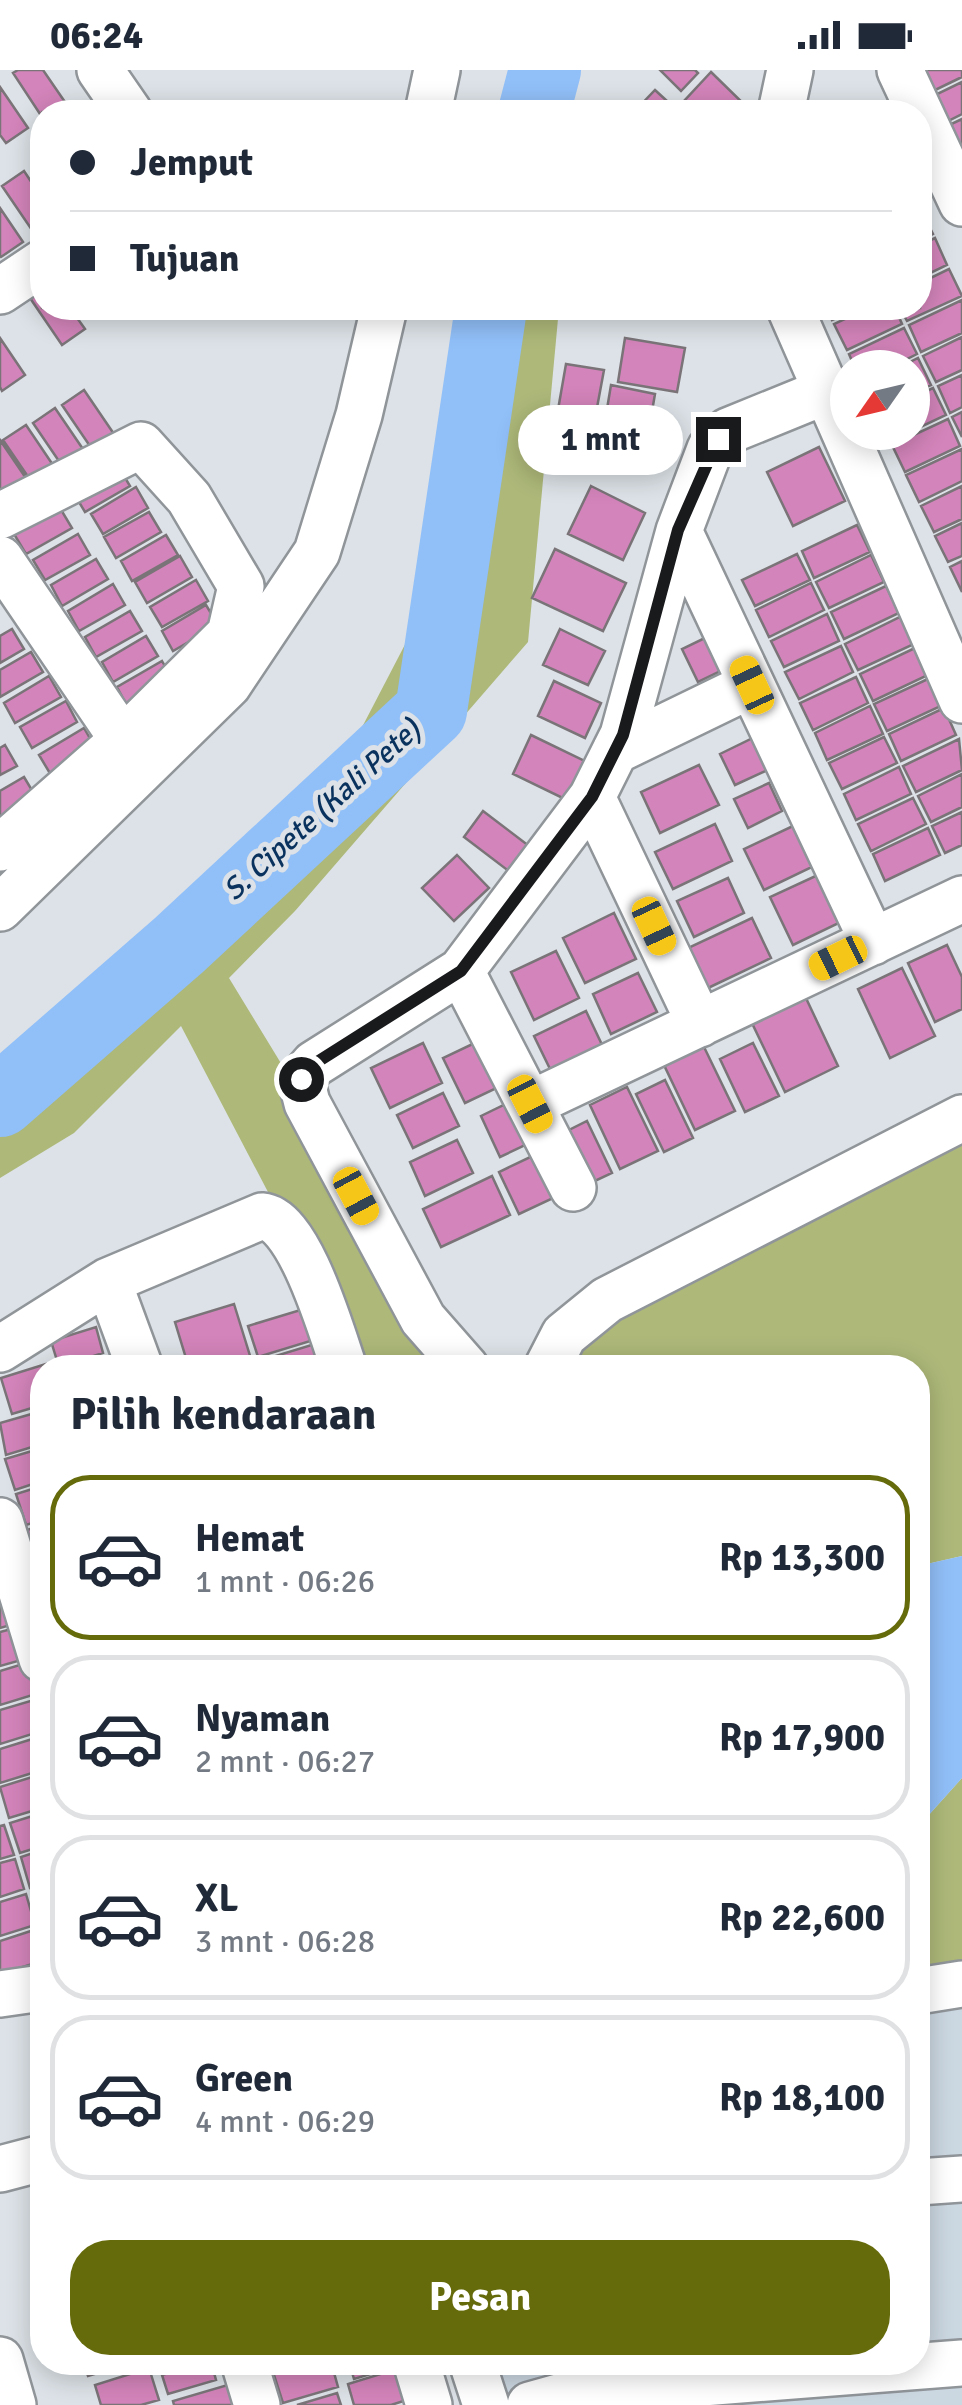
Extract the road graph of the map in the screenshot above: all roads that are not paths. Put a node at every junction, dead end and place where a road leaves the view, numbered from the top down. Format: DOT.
graph roads {
  1 [pos="437,70"];
  2 [pos="790,70"];
  3 [pos="431,100"];
  4 [pos="784,100"];
  5 [pos="932,138"];
  6 [pos="962,203"];
  7 [pos="30,271"];
  8 [pos="0,291"];
  9 [pos="381,320"];
  10 [pos="795,320"];
  11 [pos="824,392"];
  12 [pos="0,516"];
  13 [pos="678,530"];
  14 [pos="0,559"];
  15 [pos="752,685"];
  16 [pos="962,700"];
  17 [pos="123,740"];
  18 [pos="615,750"];
  19 [pos="592,797"];
  20 [pos="0,848"];
  21 [pos="962,899"];
  22 [pos="0,908"];
  23 [pos="873,942"];
  24 [pos="461,971"];
  25 [pos="700,1024"];
  26 [pos="530,1104"];
  27 [pos="962,1118"];
  28 [pos="573,1188"];
  29 [pos="108,1280"];
  30 [pos="0,1349"];
  31 [pos="135,1355"];
  32 [pos="339,1355"];
  33 [pos="455,1355"];
  34 [pos="554,1355"];
  35 [pos="0,1521"];
  36 [pos="30,1620"];
  37 [pos="962,1984"];
  38 [pos="930,1989"];
  39 [pos="30,1990"];
  40 [pos="0,1994"];
  41 [pos="30,2161"];
  42 [pos="0,2170"];
  43 [pos="962,2179"];
  44 [pos="930,2181"];
  45 [pos="0,2360"];
  46 [pos="962,2363"];
  47 [pos="930,2365"];
  48 [pos="248,2375"];
  49 [pos="420,2375"];
  50 [pos="476,2375"];
  51 [pos="806,2375"];
  52 [pos="13,2405"];
  53 [pos="257,2405"];
  54 [pos="430,2405"];
  55 [pos="486,2405"];
  56 [pos="530,2405"];
  1 -- 3 [label="street"];
  2 -- 4 [label="street"];
  5 -- 6 [label="street"];
  7 -- 8 [label="street"];
  9 -- 22 [label="street"];
  10 -- 11 [label="street"];
  11 -- 13 [label="street"];
  11 -- 16 [label="street"];
  12 -- 17 [label="street"];
  13 -- 15 [label="street"];
  13 -- 18 [label="street"];
  14 -- 17 [label="street"];
  15 -- 18 [label="street"];
  15 -- 23 [label="street"];
  17 -- 20 [label="street"];
  18 -- 19 [label="street"];
  19 -- 24 [label="street"];
  19 -- 25 [label="street"];
  21 -- 23 [label="street"];
  23 -- 25 [label="street"];
  24 -- 26 [label="street"];
  24 -- 33 [label="street"];
  25 -- 26 [label="street"];
  26 -- 28 [label="street"];
  27 -- 34 [label="street"];
  29 -- 30 [label="street"];
  29 -- 31 [label="street"];
  29 -- 32 [label="street"];
  35 -- 36 [label="street"];
  37 -- 38 [label="street"];
  39 -- 40 [label="street"];
  41 -- 42 [label="street"];
  43 -- 44 [label="street"];
  45 -- 52 [label="street"];
  46 -- 47 [label="street"];
  48 -- 53 [label="street"];
  49 -- 54 [label="street"];
  50 -- 55 [label="street"];
  51 -- 56 [label="street"];
}
